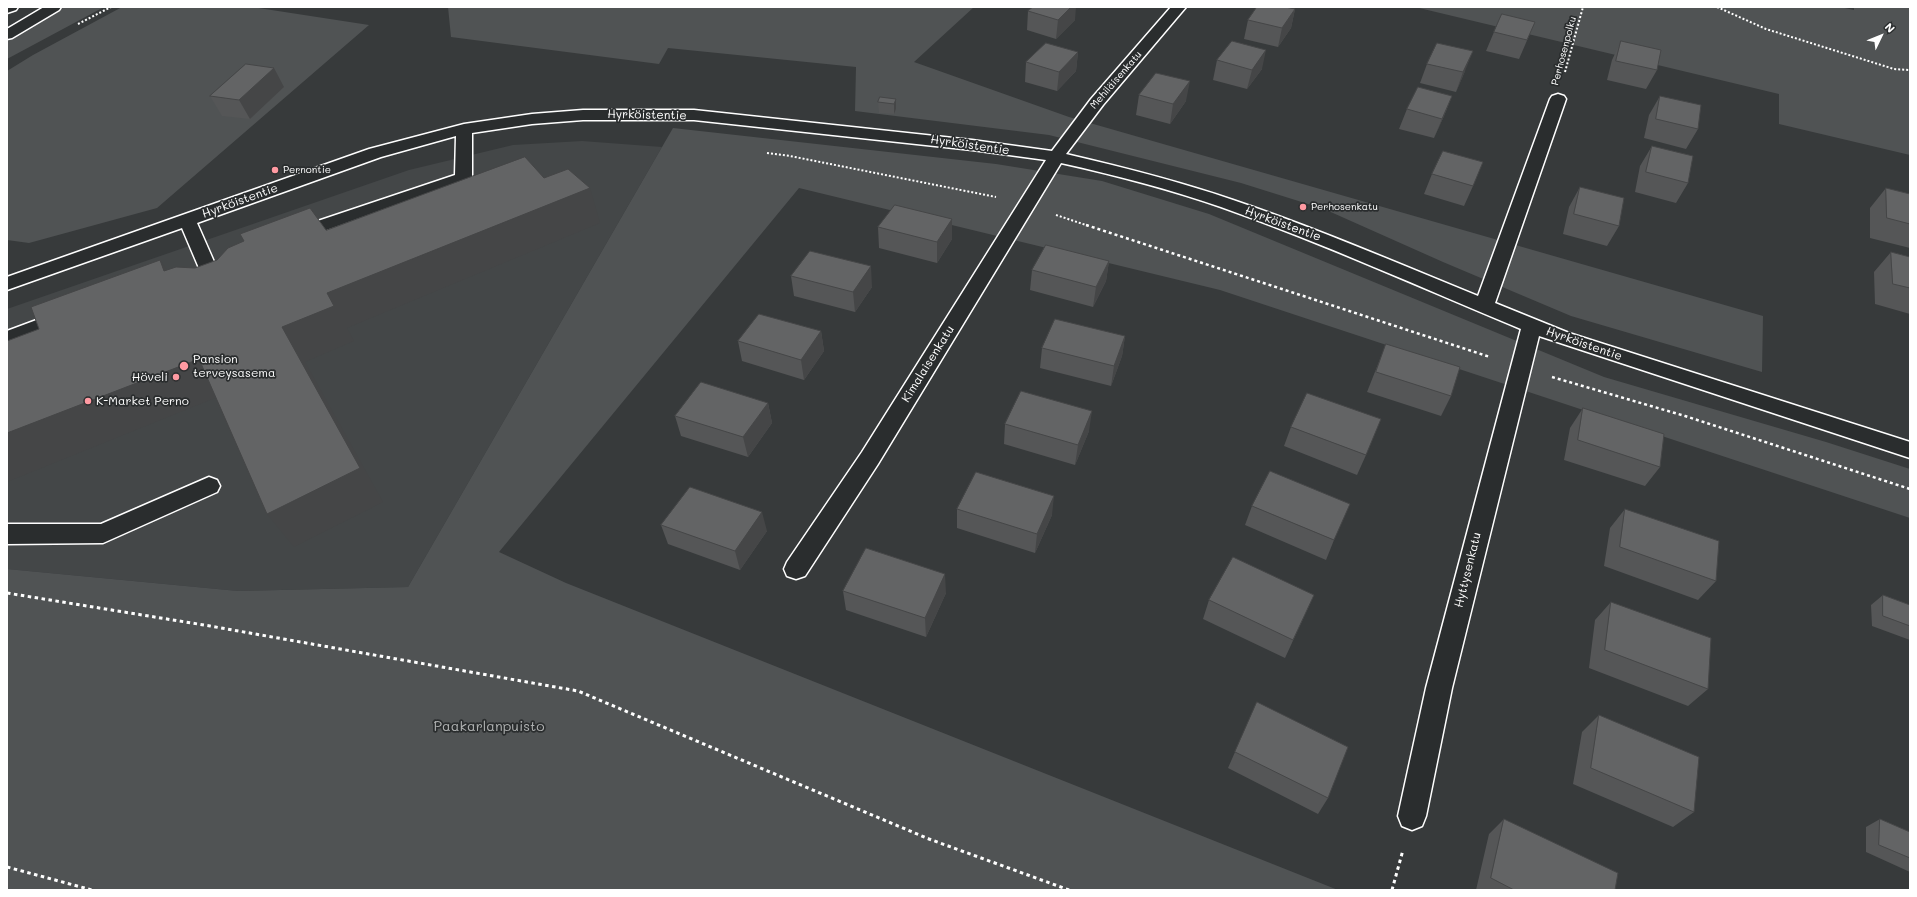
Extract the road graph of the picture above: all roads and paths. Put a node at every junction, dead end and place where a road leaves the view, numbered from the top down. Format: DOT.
graph roads {
  1 [pos="11,7"];
  2 [pos="54,7"];
  3 [pos="1179,7"];
  4 [pos="1583,7"];
  5 [pos="1717,7"];
  6 [pos="7,9"];
  7 [pos="7,35"];
  8 [pos="1910,70"];
  9 [pos="1558,100"];
  10 [pos="464,129"];
  11 [pos="1057,157"];
  12 [pos="186,220"];
  13 [pos="274,241"];
  14 [pos="207,264"];
  15 [pos="7,284"];
  16 [pos="1484,307"];
  17 [pos="81,311"];
  18 [pos="1532,326"];
  19 [pos="7,338"];
  20 [pos="1910,450"];
  21 [pos="209,486"];
  22 [pos="7,534"];
  23 [pos="796,569"];
  24 [pos="7,593"];
  25 [pos="1412,816"];
  26 [pos="7,867"];
  27 [pos="92,890"];
  28 [pos="1069,890"];
  29 [pos="1392,890"];
  1 -- 6 [label="street"];
  2 -- 7 [label="street"];
  3 -- 11 [label="street, Mehiläisenkatu"];
  4 -- 9 [label="path, Perhosenpolku"];
  5 -- 8 [label="path"];
  9 -- 16 [label="street"];
  10 -- 11 [label="street, Hyrköistentie"];
  10 -- 12 [label="street, Hyrköistentie"];
  10 -- 13 [label="street"];
  11 -- 16 [label="street, Hyrköistentie"];
  11 -- 23 [label="street, Kimalaisenkatu"];
  12 -- 14 [label="street"];
  12 -- 15 [label="street, Hyrköistentie"];
  16 -- 18 [label="street, Hyrköistentie"];
  17 -- 19 [label="street"];
  18 -- 20 [label="street, Hyrköistentie"];
  18 -- 25 [label="street, Hyttysenkatu"];
  21 -- 22 [label="street"];
  24 -- 28 [label="path"];
  25 -- 29 [label="path"];
  26 -- 27 [label="path"];
}
